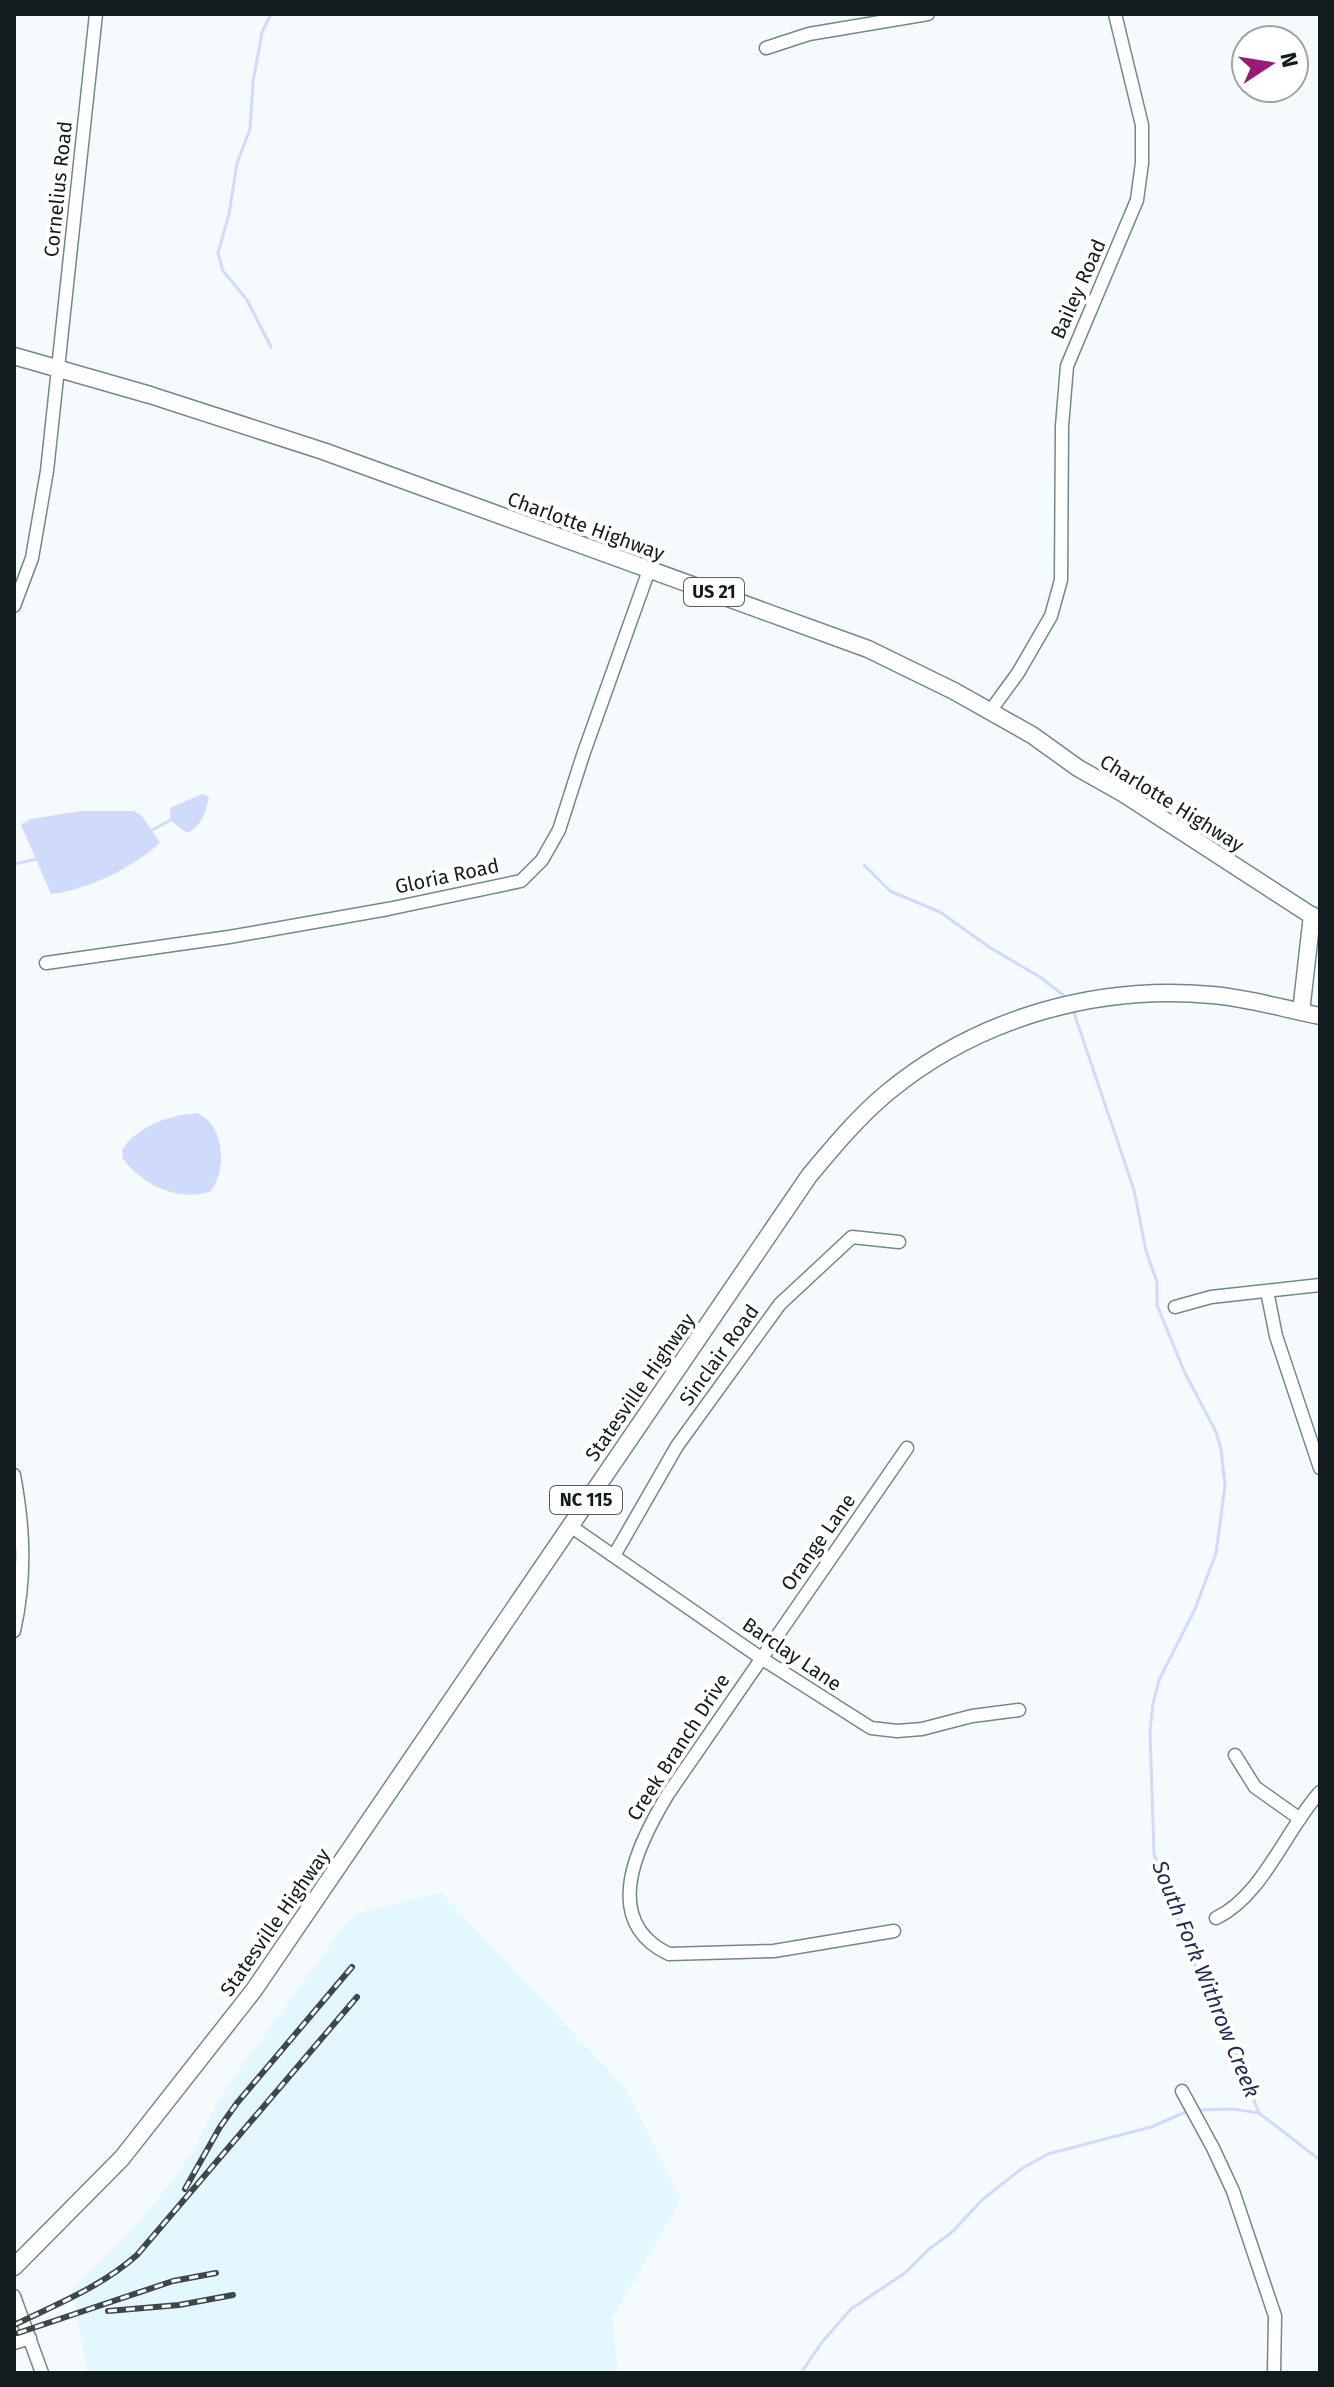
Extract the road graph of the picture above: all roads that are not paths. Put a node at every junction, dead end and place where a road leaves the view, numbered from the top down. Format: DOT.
graph roads {
  1 [pos="96,14"];
  2 [pos="928,14"];
  3 [pos="1115,14"];
  4 [pos="766,48"];
  5 [pos="14,356"];
  6 [pos="59,368"];
  7 [pos="649,570"];
  8 [pos="14,606"];
  9 [pos="991,710"];
  10 [pos="1316,918"];
  11 [pos="46,963"];
  12 [pos="1301,1012"];
  13 [pos="1320,1016"];
  14 [pos="899,1242"];
  15 [pos="1320,1285"];
  16 [pos="1267,1291"];
  17 [pos="1175,1307"];
  18 [pos="1316,1446"];
  19 [pos="907,1448"];
  20 [pos="1320,1468"];
  21 [pos="14,1475"];
  22 [pos="569,1525"];
  23 [pos="615,1554"];
  24 [pos="14,1631"];
  25 [pos="761,1658"];
  26 [pos="1019,1710"];
  27 [pos="1235,1755"];
  28 [pos="1320,1792"];
  29 [pos="1300,1819"];
  30 [pos="1216,1918"];
  31 [pos="894,1931"];
  32 [pos="1182,2091"];
  33 [pos="14,2267"];
  34 [pos="14,2296"];
  35 [pos="30,2338"];
  36 [pos="14,2343"];
  37 [pos="42,2373"];
  38 [pos="1274,2373"];
  1 -- 6 [label="street, Cornelius Road"];
  2 -- 4 [label="street"];
  3 -- 9 [label="street, Bailey Road"];
  5 -- 6 [label="main road, Charlotte Highway / US 21"];
  6 -- 7 [label="main road, Charlotte Highway / US 21"];
  6 -- 8 [label="street, Cornelius Road"];
  7 -- 9 [label="main road, Charlotte Highway / US 21"];
  7 -- 11 [label="street, Gloria Road"];
  9 -- 10 [label="main road, Charlotte Highway / US 21"];
  10 -- 12 [label="main road"];
  12 -- 13 [label="main road, Statesville Highway / NC 115"];
  12 -- 22 [label="main road, Statesville Highway / NC 115"];
  14 -- 23 [label="street, Sinclair Road"];
  15 -- 16 [label="street"];
  16 -- 17 [label="street"];
  16 -- 18 [label="street"];
  18 -- 20 [label="street"];
  19 -- 25 [label="street, Orange Lane"];
  21 -- 24 [label="street"];
  22 -- 23 [label="street, Barclay Lane"];
  22 -- 33 [label="main road, Statesville Highway / NC 115"];
  23 -- 25 [label="street, Barclay Lane"];
  25 -- 26 [label="street, Barclay Lane"];
  25 -- 31 [label="street, Creek Branch Drive"];
  27 -- 29 [label="street"];
  28 -- 29 [label="street"];
  29 -- 30 [label="street"];
  32 -- 38 [label="street"];
  34 -- 35 [label="street"];
  35 -- 36 [label="street"];
  35 -- 37 [label="street"];
}
